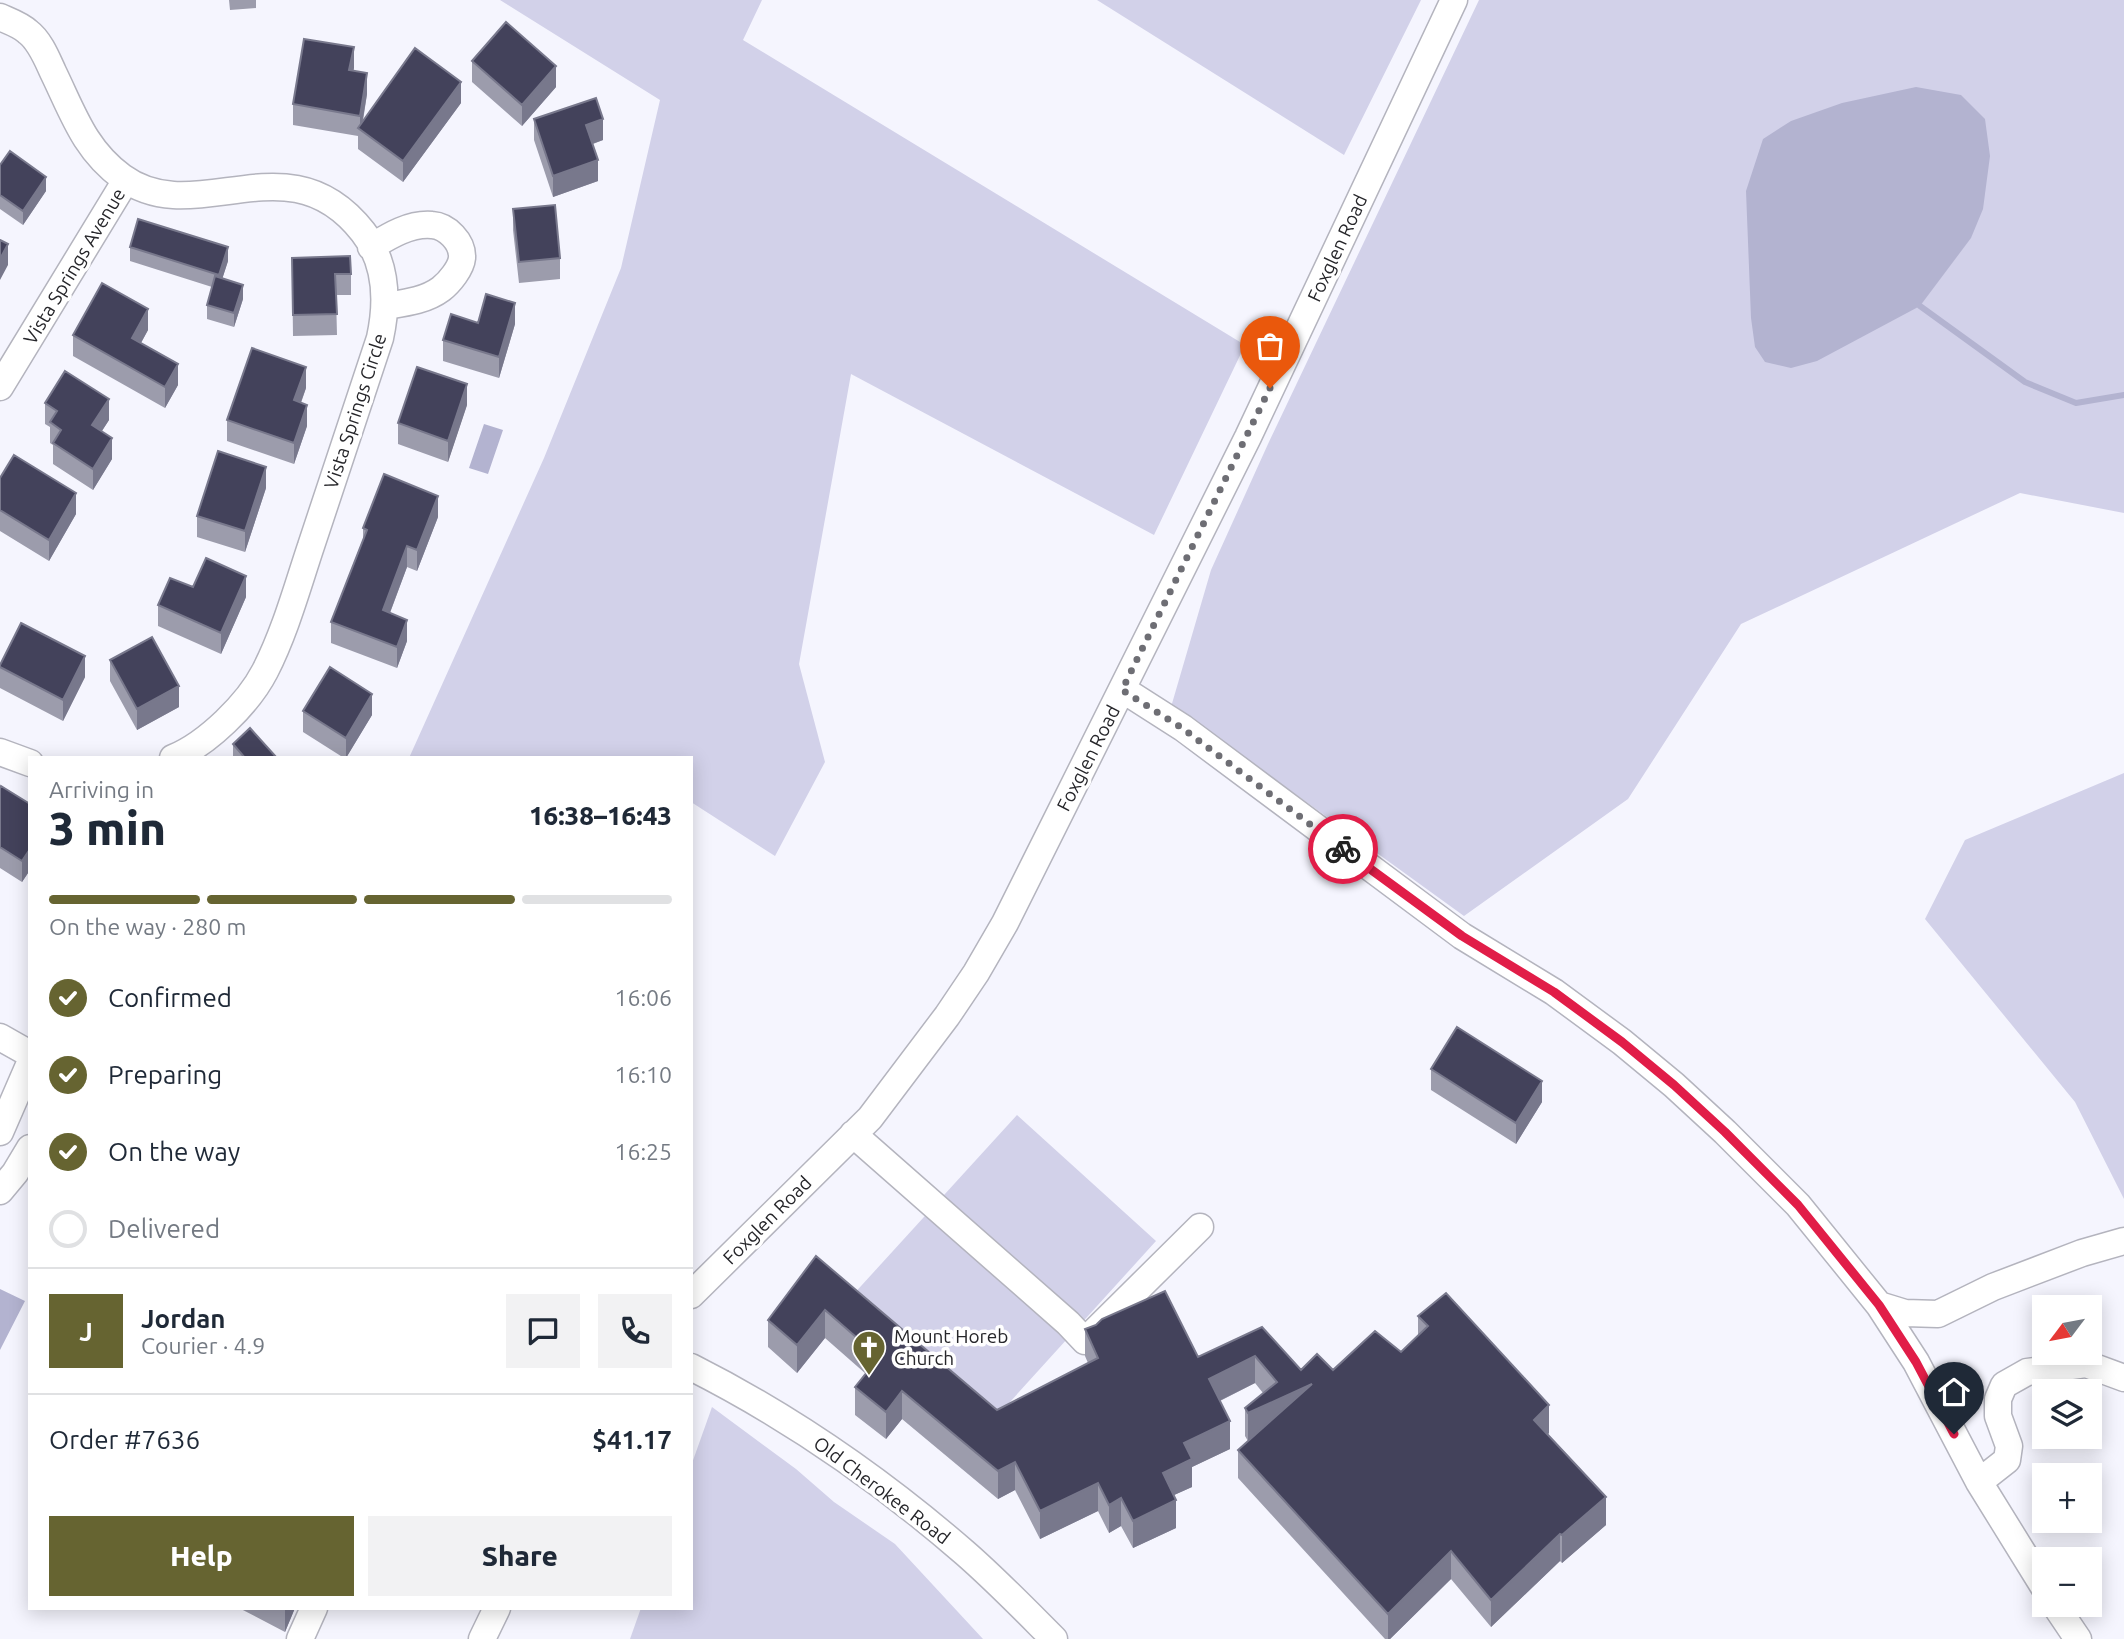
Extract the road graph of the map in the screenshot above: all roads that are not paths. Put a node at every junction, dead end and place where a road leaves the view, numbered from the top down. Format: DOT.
graph roads {
  1 [pos="1454,0"];
  2 [pos="0,17"];
  3 [pos="126,180"];
  4 [pos="371,247"];
  5 [pos="385,306"];
  6 [pos="0,387"];
  7 [pos="1122,690"];
  8 [pos="0,752"];
  9 [pos="177,756"];
  10 [pos="28,762"];
  11 [pos="0,1037"];
  12 [pos="28,1053"];
  13 [pos="28,1068"];
  14 [pos="0,1132"];
  15 [pos="853,1134"];
  16 [pos="28,1151"];
  17 [pos="0,1191"];
  18 [pos="1200,1227"];
  19 [pos="2124,1241"];
  20 [pos="693,1293"];
  21 [pos="1879,1305"];
  22 [pos="693,1368"];
  23 [pos="2124,1378"];
  24 [pos="1979,1482"];
  25 [pos="2032,1568"];
  26 [pos="313,1610"];
  27 [pos="496,1610"];
  28 [pos="2063,1617"];
  29 [pos="300,1639"];
  30 [pos="482,1639"];
  31 [pos="1054,1639"];
  32 [pos="2078,1639"];
  1 -- 7 [label="street, Foxglen Road"];
  2 -- 3 [label="street, Vista Springs Circle"];
  3 -- 4 [label="street, Vista Springs Circle"];
  3 -- 6 [label="street, Vista Springs Avenue"];
  4 -- 5 [label="street, Vista Springs Circle"];
  4 -- 5 [label="street"];
  5 -- 9 [label="street, Vista Springs Circle"];
  7 -- 15 [label="street, Foxglen Road"];
  7 -- 21 [label="street"];
  8 -- 10 [label="street"];
  11 -- 12 [label="street"];
  13 -- 14 [label="street"];
  15 -- 18 [label="street"];
  15 -- 20 [label="street, Foxglen Road"];
  16 -- 17 [label="street"];
  19 -- 21 [label="street"];
  21 -- 24 [label="street"];
  22 -- 31 [label="street, Old Cherokee Road"];
  23 -- 24 [label="street"];
  24 -- 25 [label="street"];
  26 -- 29 [label="street"];
  27 -- 30 [label="street"];
  28 -- 32 [label="street"];
}
